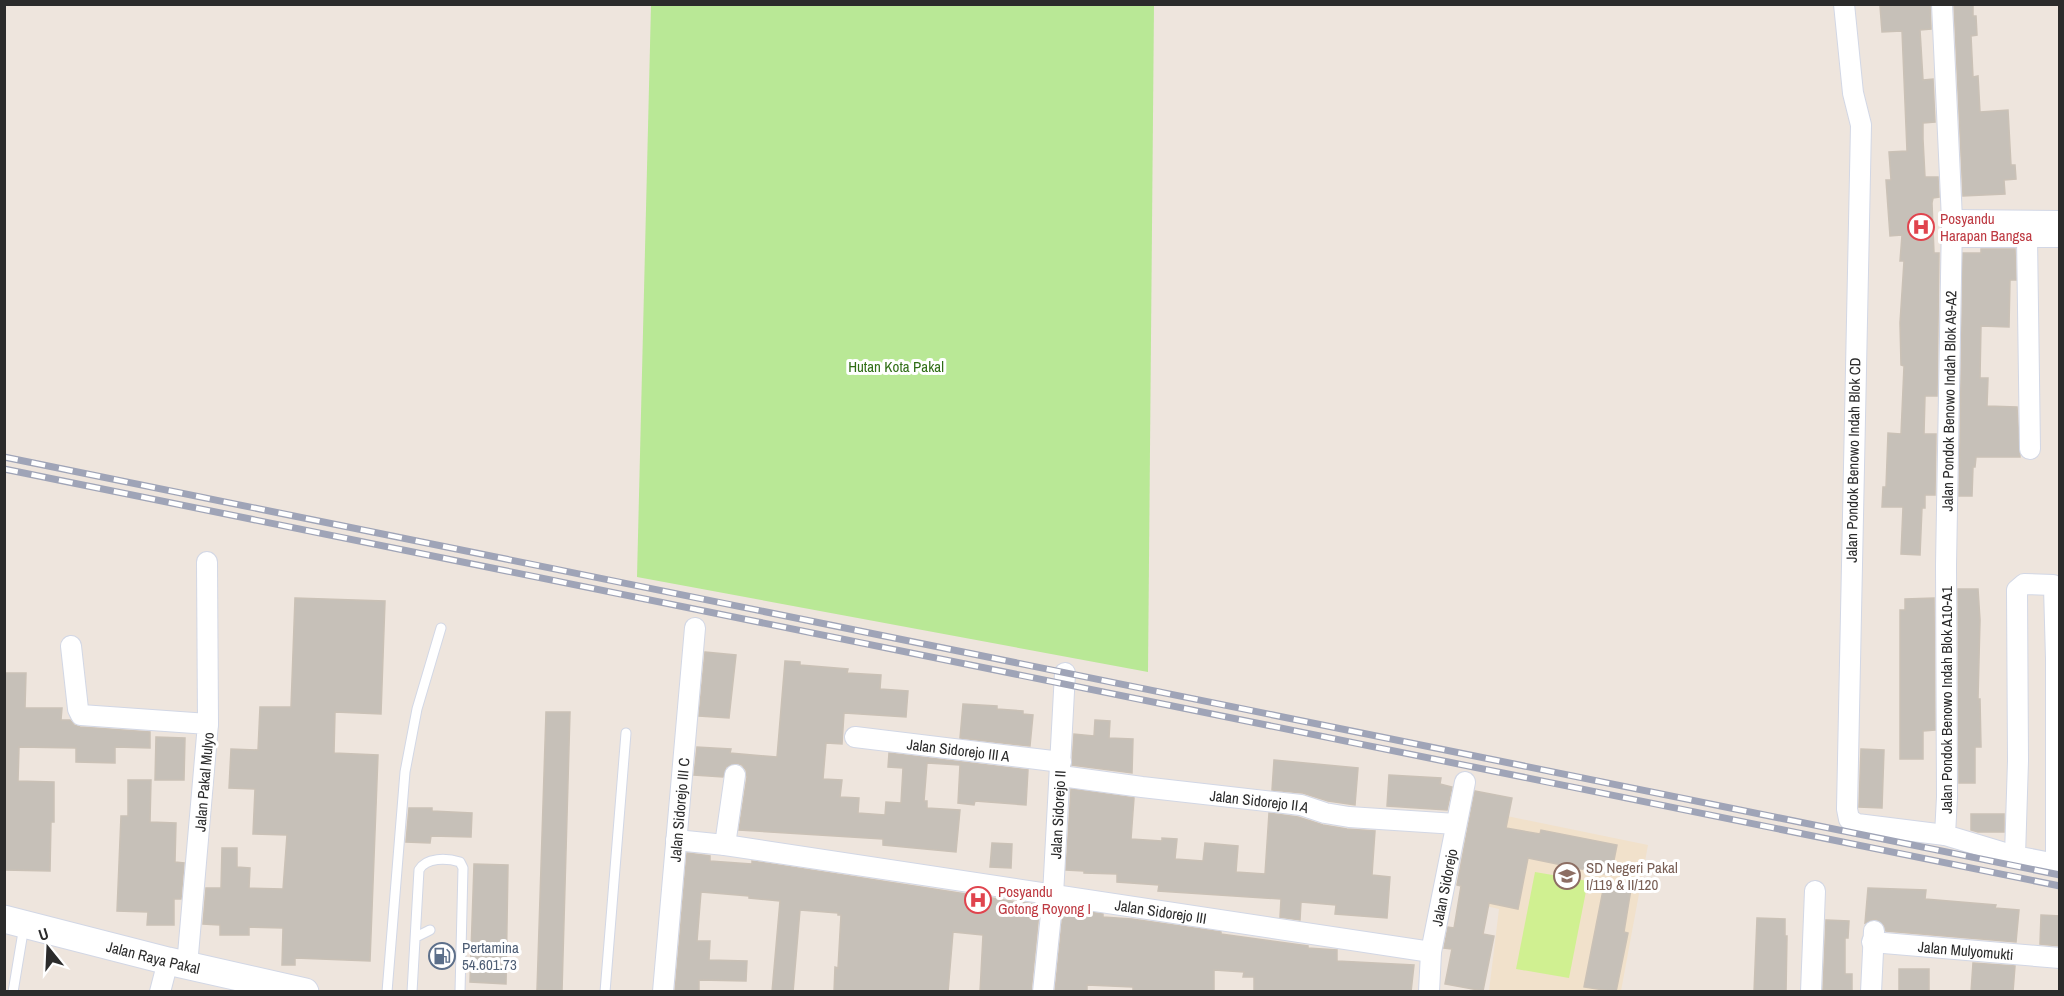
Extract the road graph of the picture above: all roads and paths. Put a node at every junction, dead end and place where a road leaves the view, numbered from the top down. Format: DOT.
graph roads {
  1 [pos="1844,4"];
  2 [pos="1942,4"];
  3 [pos="2060,221"];
  4 [pos="1952,228"];
  5 [pos="2027,237"];
  6 [pos="2060,237"];
  7 [pos="2030,449"];
  8 [pos="207,562"];
  9 [pos="1946,566"];
  10 [pos="441,628"];
  11 [pos="695,628"];
  12 [pos="72,646"];
  13 [pos="1065,673"];
  14 [pos="208,724"];
  15 [pos="626,733"];
  16 [pos="855,737"];
  17 [pos="1061,769"];
  18 [pos="735,775"];
  19 [pos="1465,782"];
  20 [pos="1456,824"];
  21 [pos="1945,835"];
  22 [pos="676,840"];
  23 [pos="725,845"];
  24 [pos="2015,856"];
  25 [pos="2058,864"];
  26 [pos="1815,891"];
  27 [pos="1053,895"];
  28 [pos="14,921"];
  29 [pos="430,930"];
  30 [pos="454,931"];
  31 [pos="416,937"];
  32 [pos="461,942"];
  33 [pos="1431,952"];
  34 [pos="2060,958"];
  35 [pos="178,963"];
  36 [pos="13,992"];
  37 [pos="160,992"];
  38 [pos="305,992"];
  39 [pos="387,992"];
  40 [pos="412,992"];
  41 [pos="460,992"];
  42 [pos="605,992"];
  43 [pos="663,992"];
  44 [pos="1043,992"];
  45 [pos="1429,992"];
  46 [pos="1811,992"];
  47 [pos="1870,992"];
  1 -- 21 [label="street, Jalan Pondok Benowo Indah Blok CD"];
  2 -- 4 [label="street, Jalan Pondok Benowo Indah Blok A9-A2"];
  3 -- 4 [label="street"];
  4 -- 5 [label="street"];
  4 -- 9 [label="street, Jalan Pondok Benowo Indah Blok A9-A2"];
  5 -- 6 [label="street"];
  5 -- 7 [label="street"];
  8 -- 14 [label="street"];
  9 -- 21 [label="street, Jalan Pondok Benowo Indah Blok A10-A1"];
  10 -- 39 [label="lane"];
  11 -- 22 [label="street, Jalan Sidorejo III C"];
  12 -- 14 [label="street, Jalan Pakal Mulyo"];
  13 -- 17 [label="street, Jalan Sidorejo II"];
  14 -- 35 [label="street, Jalan Pakal Mulyo"];
  15 -- 42 [label="lane"];
  16 -- 17 [label="street, Jalan Sidorejo III A"];
  17 -- 20 [label="street, Jalan Sidorejo II A"];
  17 -- 27 [label="street, Jalan Sidorejo II"];
  18 -- 23 [label="street"];
  19 -- 20 [label="street, Jalan Sidorejo"];
  20 -- 33 [label="street, Jalan Sidorejo"];
  21 -- 24 [label="street, Jalan Pondok Benowo Indah Blok A10-A1"];
  22 -- 23 [label="street, Jalan Sidorejo III"];
  22 -- 43 [label="street, Jalan Sidorejo III C"];
  23 -- 27 [label="street, Jalan Sidorejo III"];
  24 -- 25 [label="street, Jalan Pondok Benowo Indah Blok A10-A1"];
  24 -- 25 [label="street"];
  26 -- 46 [label="street"];
  27 -- 33 [label="street, Jalan Sidorejo III"];
  27 -- 44 [label="street, Jalan Sidorejo II"];
  28 -- 35 [label="main road, Jalan Raya Pakal"];
  28 -- 36 [label="lane"];
  29 -- 31 [label="lane"];
  30 -- 32 [label="lane"];
  31 -- 32 [label="lane"];
  31 -- 40 [label="lane"];
  32 -- 41 [label="lane"];
  33 -- 45 [label="street, Jalan Sidorejo"];
  34 -- 47 [label="street, Jalan Mulyomukti"];
  35 -- 37 [label="street, Jalan Pakal Mulyo"];
  35 -- 38 [label="main road, Jalan Raya Pakal"];
}
